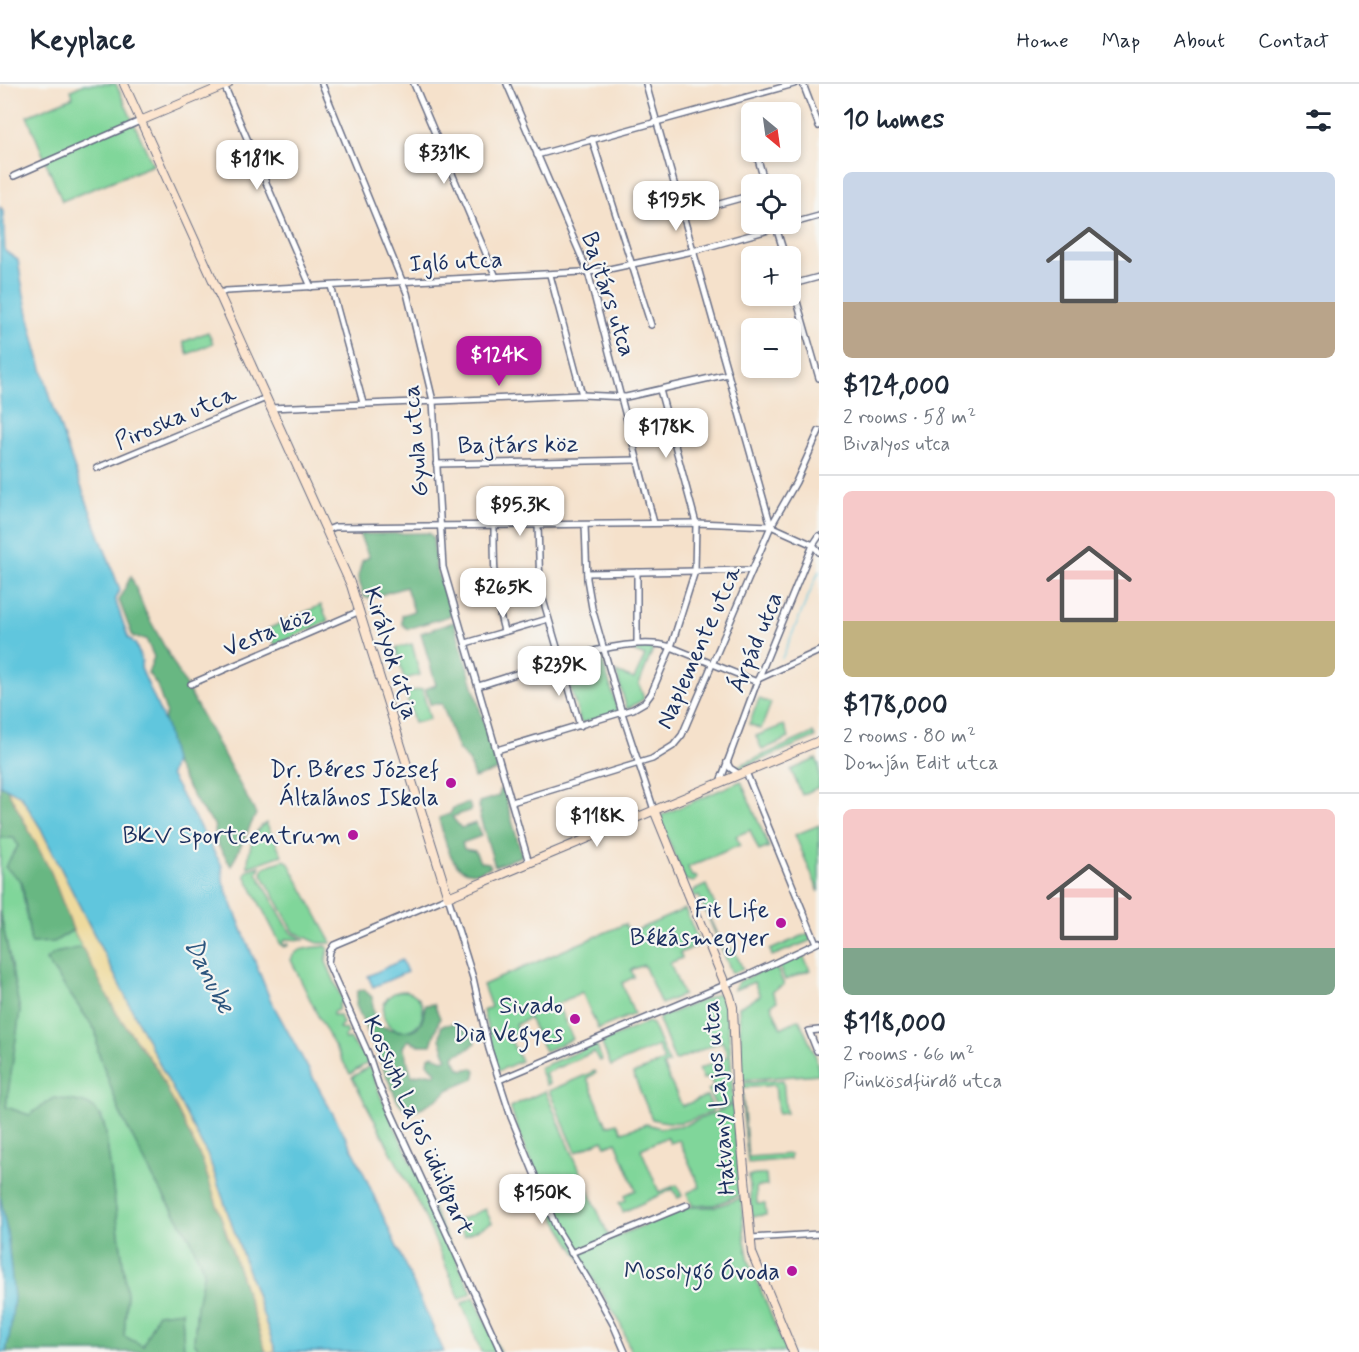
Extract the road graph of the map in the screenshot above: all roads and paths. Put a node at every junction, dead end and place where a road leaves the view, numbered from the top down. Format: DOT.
graph roads {
  1 [pos="124,84"];
  2 [pos="322,84"];
  3 [pos="414,84"];
  4 [pos="507,84"];
  5 [pos="646,84"];
  6 [pos="794,84"];
  7 [pos="803,84"];
  8 [pos="225,85"];
  9 [pos="140,121"];
  10 [pos="658,122"];
  11 [pos="819,126"];
  12 [pos="592,139"];
  13 [pos="537,154"];
  14 [pos="14,176"];
  15 [pos="741,198"];
  16 [pos="683,214"];
  17 [pos="819,216"];
  18 [pos="801,220"];
  19 [pos="749,234"];
  20 [pos="693,251"];
  21 [pos="633,264"];
  22 [pos="588,272"];
  23 [pos="550,274"];
  24 [pos="496,277"];
  25 [pos="819,277"];
  26 [pos="402,281"];
  27 [pos="801,282"];
  28 [pos="331,286"];
  29 [pos="311,287"];
  30 [pos="218,294"];
  31 [pos="799,306"];
  32 [pos="651,325"];
  33 [pos="728,374"];
  34 [pos="819,378"];
  35 [pos="660,390"];
  36 [pos="582,395"];
  37 [pos="621,396"];
  38 [pos="266,398"];
  39 [pos="433,401"];
  40 [pos="363,403"];
  41 [pos="270,408"];
  42 [pos="819,431"];
  43 [pos="637,460"];
  44 [pos="436,464"];
  45 [pos="97,468"];
  46 [pos="654,523"];
  47 [pos="696,523"];
  48 [pos="538,525"];
  49 [pos="585,525"];
  50 [pos="439,526"];
  51 [pos="494,526"];
  52 [pos="771,526"];
  53 [pos="327,530"];
  54 [pos="819,537"];
  55 [pos="813,545"];
  56 [pos="819,552"];
  57 [pos="752,570"];
  58 [pos="695,571"];
  59 [pos="637,572"];
  60 [pos="587,573"];
  61 [pos="360,611"];
  62 [pos="548,619"];
  63 [pos="504,631"];
  64 [pos="466,643"];
  65 [pos="637,643"];
  66 [pos="671,646"];
  67 [pos="603,649"];
  68 [pos="819,651"];
  69 [pos="767,657"];
  70 [pos="561,661"];
  71 [pos="713,664"];
  72 [pos="777,669"];
  73 [pos="758,680"];
  74 [pos="191,684"];
  75 [pos="478,686"];
  76 [pos="622,713"];
  77 [pos="580,726"];
  78 [pos="819,741"];
  79 [pos="497,750"];
  80 [pos="727,762"];
  81 [pos="638,764"];
  82 [pos="742,773"];
  83 [pos="720,783"];
  84 [pos="512,802"];
  85 [pos="654,810"];
  86 [pos="529,863"];
  87 [pos="448,897"];
  88 [pos="818,943"];
  89 [pos="726,984"];
  90 [pos="819,1030"];
  91 [pos="819,1051"];
  92 [pos="499,1080"];
  93 [pos="687,1205"];
  94 [pos="819,1234"];
  95 [pos="750,1238"];
  96 [pos="572,1253"];
  97 [pos="501,1352"];
  98 [pos="625,1352"];
  99 [pos="793,1352"];
  1 -- 9 [label="street, Királyok útja"];
  2 -- 26 [label="street, Gyula utca"];
  3 -- 24 [label="street"];
  4 -- 13 [label="street, Bajtárs utca"];
  5 -- 10 [label="street"];
  6 -- 10 [label="street"];
  7 -- 11 [label="street"];
  8 -- 9 [label="street"];
  8 -- 29 [label="street"];
  9 -- 14 [label="street"];
  9 -- 30 [label="street, Királyok útja"];
  10 -- 12 [label="street"];
  10 -- 16 [label="street"];
  12 -- 13 [label="street"];
  12 -- 21 [label="street"];
  13 -- 22 [label="street, Bajtárs utca"];
  15 -- 16 [label="street"];
  16 -- 20 [label="street"];
  17 -- 18 [label="street, Igló utca"];
  19 -- 20 [label="street, Igló utca"];
  20 -- 21 [label="street, Igló utca"];
  20 -- 33 [label="street"];
  21 -- 22 [label="street, Igló utca"];
  21 -- 32 [label="street"];
  22 -- 23 [label="street, Igló utca"];
  22 -- 37 [label="street, Bajtárs utca"];
  23 -- 24 [label="street, Igló utca"];
  23 -- 36 [label="street"];
  24 -- 26 [label="street, Igló utca"];
  25 -- 27 [label="street"];
  26 -- 28 [label="street, Igló utca"];
  26 -- 39 [label="street, Gyula utca"];
  28 -- 29 [label="street, Igló utca"];
  28 -- 40 [label="street"];
  29 -- 30 [label="street, Igló utca"];
  30 -- 38 [label="street, Királyok útja"];
  31 -- 34 [label="street"];
  33 -- 35 [label="street"];
  33 -- 52 [label="street"];
  35 -- 37 [label="street"];
  35 -- 47 [label="street"];
  36 -- 37 [label="street"];
  36 -- 39 [label="street"];
  37 -- 43 [label="street, Bajtárs utca"];
  38 -- 41 [label="street, Királyok útja"];
  38 -- 45 [label="street, Piroska utca"];
  39 -- 40 [label="street"];
  39 -- 44 [label="street, Gyula utca"];
  40 -- 41 [label="street"];
  41 -- 53 [label="street, Királyok útja"];
  42 -- 52 [label="street, Naplemente utca"];
  43 -- 44 [label="street, Bajtárs köz"];
  43 -- 46 [label="street, Bajtárs utca"];
  44 -- 50 [label="street, Gyula utca"];
  46 -- 47 [label="street"];
  46 -- 49 [label="street"];
  47 -- 52 [label="street"];
  47 -- 58 [label="street"];
  48 -- 49 [label="street"];
  48 -- 51 [label="street"];
  48 -- 62 [label="street"];
  49 -- 60 [label="street"];
  50 -- 51 [label="street"];
  50 -- 53 [label="street"];
  50 -- 64 [label="street, Gyula utca"];
  51 -- 63 [label="street"];
  52 -- 55 [label="street"];
  52 -- 57 [label="street, Naplemente utca"];
  53 -- 61 [label="street, Királyok útja"];
  54 -- 55 [label="street, Árpád utca"];
  55 -- 56 [label="street"];
  55 -- 69 [label="street, Árpád utca"];
  57 -- 58 [label="street"];
  57 -- 71 [label="street, Naplemente utca"];
  58 -- 59 [label="street"];
  58 -- 66 [label="street"];
  59 -- 60 [label="street"];
  59 -- 65 [label="street"];
  60 -- 67 [label="street"];
  61 -- 74 [label="street, Vesta köz"];
  61 -- 87 [label="street, Királyok útja"];
  62 -- 63 [label="street"];
  62 -- 70 [label="street"];
  63 -- 64 [label="street"];
  64 -- 75 [label="street, Gyula utca"];
  65 -- 66 [label="street"];
  65 -- 67 [label="street"];
  66 -- 71 [label="street"];
  66 -- 76 [label="street"];
  67 -- 70 [label="street"];
  67 -- 76 [label="street"];
  68 -- 72 [label="street"];
  69 -- 72 [label="street"];
  69 -- 73 [label="street, Árpád utca"];
  70 -- 75 [label="street"];
  70 -- 77 [label="street"];
  71 -- 73 [label="street"];
  71 -- 81 [label="street, Naplemente utca"];
  72 -- 73 [label="street"];
  73 -- 80 [label="street, Árpád utca"];
  75 -- 79 [label="street, Gyula utca"];
  76 -- 77 [label="street"];
  76 -- 81 [label="street"];
  77 -- 79 [label="street"];
  78 -- 82 [label="street"];
  79 -- 84 [label="street, Gyula utca"];
  80 -- 82 [label="street"];
  80 -- 83 [label="street, Árpád utca"];
  81 -- 84 [label="street, Naplemente utca"];
  81 -- 85 [label="street"];
  82 -- 83 [label="street"];
  82 -- 88 [label="street"];
  83 -- 85 [label="street"];
  84 -- 86 [label="street, Gyula utca"];
  85 -- 86 [label="street"];
  85 -- 89 [label="street, Hatvany Lajos utca"];
  86 -- 87 [label="street"];
  87 -- 92 [label="street, Királyok útja"];
  87 -- 97 [label="street, Kossuth Lajos üdülőpart"];
  88 -- 89 [label="street"];
  89 -- 92 [label="street"];
  89 -- 95 [label="street, Hatvany Lajos utca"];
  90 -- 91 [label="street"];
  92 -- 96 [label="street, Királyok útja"];
  93 -- 96 [label="street"];
  94 -- 95 [label="street"];
  95 -- 99 [label="street, Hatvany Lajos utca"];
  96 -- 98 [label="street, Királyok útja"];
}
